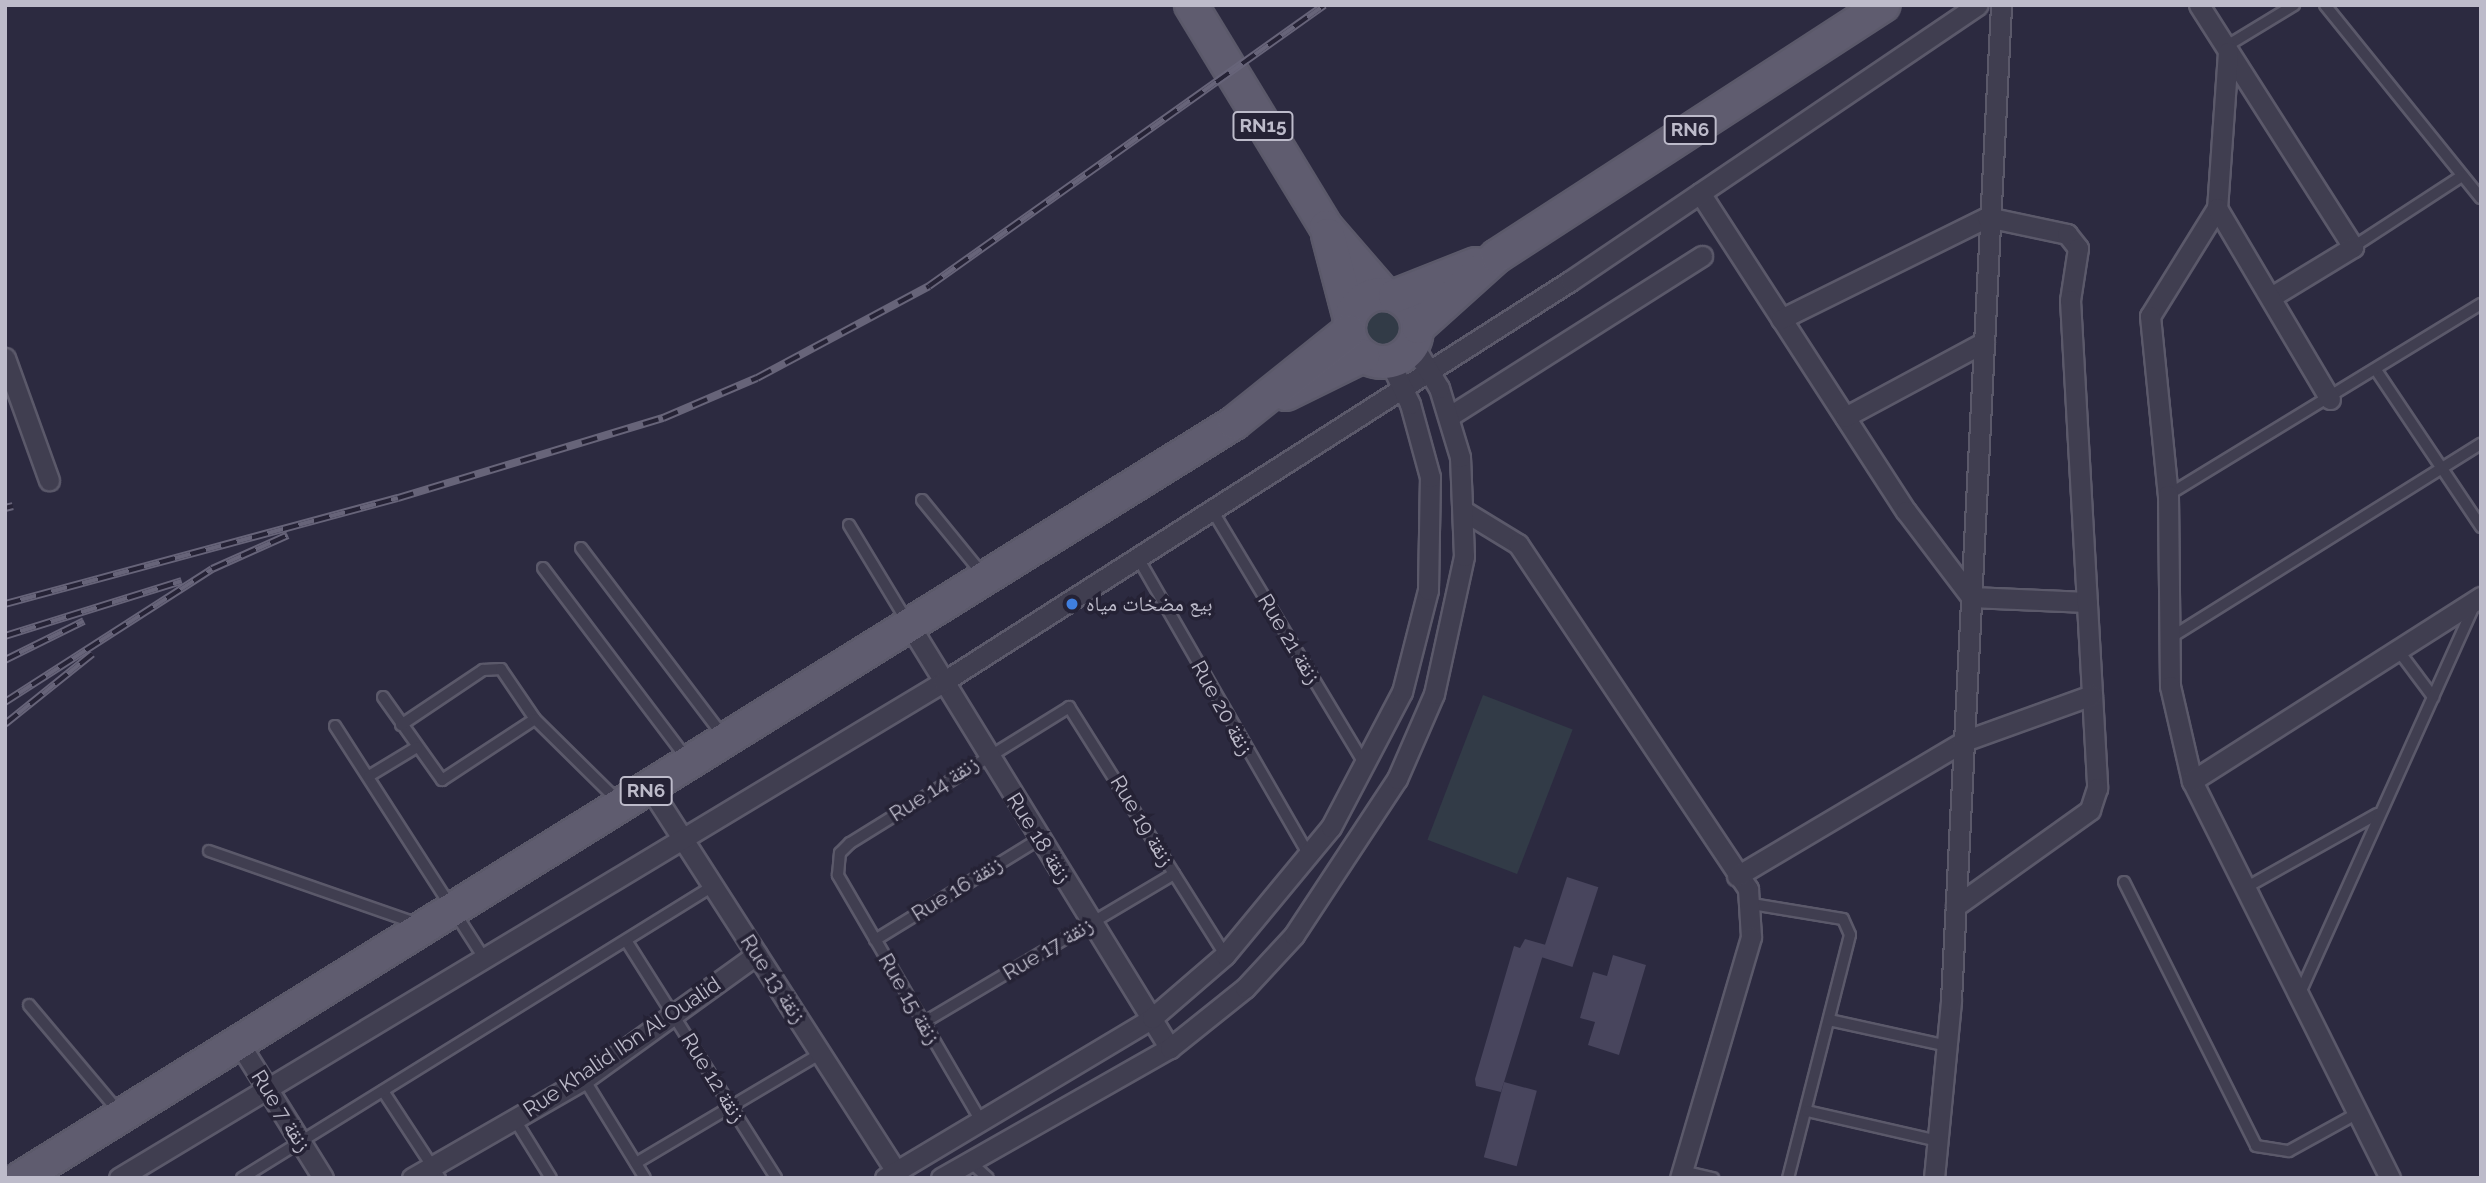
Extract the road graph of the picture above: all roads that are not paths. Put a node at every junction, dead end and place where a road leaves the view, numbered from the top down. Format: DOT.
graph roads {
  1 [pos="1191,5"];
  2 [pos="1884,5"];
  3 [pos="1978,5"];
  4 [pos="2001,5"];
  5 [pos="2199,5"];
  6 [pos="2294,5"];
  7 [pos="2325,5"];
  8 [pos="2227,49"];
  9 [pos="2462,176"];
  10 [pos="1700,193"];
  11 [pos="2481,198"];
  12 [pos="2217,208"];
  13 [pos="1987,217"];
  14 [pos="1326,227"];
  15 [pos="2353,247"];
  16 [pos="1497,256"];
  17 [pos="1702,256"];
  18 [pos="1390,295"];
  19 [pos="2271,297"];
  20 [pos="2481,304"];
  21 [pos="1781,319"];
  22 [pos="1984,342"];
  23 [pos="1389,349"];
  24 [pos="5,358"];
  25 [pos="2376,370"];
  26 [pos="2330,399"];
  27 [pos="1453,414"];
  28 [pos="1845,417"];
  29 [pos="2481,444"];
  30 [pos="2444,469"];
  31 [pos="50,480"];
  32 [pos="2168,495"];
  33 [pos="922,500"];
  34 [pos="1212,510"];
  35 [pos="1464,511"];
  36 [pos="849,525"];
  37 [pos="2481,527"];
  38 [pos="581,548"];
  39 [pos="1138,558"];
  40 [pos="543,568"];
  41 [pos="986,578"];
  42 [pos="1971,597"];
  43 [pos="2479,598"];
  44 [pos="2087,603"];
  45 [pos="910,626"];
  46 [pos="2169,639"];
  47 [pos="2398,650"];
  48 [pos="943,682"];
  49 [pos="2092,695"];
  50 [pos="383,697"];
  51 [pos="2433,697"];
  52 [pos="1049,716"];
  53 [pos="535,719"];
  54 [pos="401,725"];
  55 [pos="335,726"];
  56 [pos="1964,741"];
  57 [pos="727,742"];
  58 [pos="417,747"];
  59 [pos="987,755"];
  60 [pos="690,764"];
  61 [pos="1367,768"];
  62 [pos="369,776"];
  63 [pos="2192,781"];
  64 [pos="650,788"];
  65 [pos="622,805"];
  66 [pos="2378,813"];
  67 [pos="681,836"];
  68 [pos="1039,839"];
  69 [pos="209,851"];
  70 [pos="1310,855"];
  71 [pos="1174,874"];
  72 [pos="838,875"];
  73 [pos="1737,876"];
  74 [pos="2124,882"];
  75 [pos="713,886"];
  76 [pos="2247,887"];
  77 [pos="1752,904"];
  78 [pos="1956,905"];
  79 [pos="441,919"];
  80 [pos="1093,923"];
  81 [pos="875,940"];
  82 [pos="627,942"];
  83 [pos="757,954"];
  84 [pos="482,955"];
  85 [pos="1225,955"];
  86 [pos="2300,993"];
  87 [pos="30,1005"];
  88 [pos="673,1014"];
  89 [pos="1152,1018"];
  90 [pos="1829,1020"];
  91 [pos="923,1023"];
  92 [pos="239,1043"];
  93 [pos="1947,1046"];
  94 [pos="1170,1048"];
  95 [pos="821,1053"];
  96 [pos="584,1079"];
  97 [pos="265,1088"];
  98 [pos="383,1091"];
  99 [pos="731,1107"];
  100 [pos="1807,1111"];
  101 [pos="2356,1114"];
  102 [pos="121,1115"];
  103 [pos="516,1120"];
  104 [pos="982,1121"];
  105 [pos="1938,1141"];
  106 [pos="300,1142"];
  107 [pos="968,1161"];
  108 [pos="636,1163"];
  109 [pos="437,1172"];
  110 [pos="891,1174"];
  111 [pos="30,1175"];
  112 [pos="1681,1175"];
  113 [pos="119,1178"];
  114 [pos="242,1178"];
  115 [pos="323,1178"];
  116 [pos="412,1178"];
  117 [pos="551,1178"];
  118 [pos="645,1178"];
  119 [pos="776,1178"];
  120 [pos="941,1178"];
  121 [pos="988,1178"];
  122 [pos="1713,1178"];
  123 [pos="1788,1178"];
  124 [pos="1934,1178"];
  125 [pos="2390,1178"];
  1 -- 14 [label="main road, RN15"];
  2 -- 16 [label="main road, RN6"];
  3 -- 10 [label="street"];
  4 -- 13 [label="street"];
  5 -- 8 [label="street"];
  6 -- 8 [label="lane"];
  7 -- 9 [label="lane"];
  8 -- 12 [label="street"];
  8 -- 15 [label="street"];
  9 -- 11 [label="lane"];
  9 -- 15 [label="lane"];
  10 -- 21 [label="street"];
  10 -- 23 [label="street"];
  12 -- 19 [label="street"];
  12 -- 32 [label="street"];
  13 -- 21 [label="street"];
  13 -- 22 [label="street"];
  13 -- 44 [label="street"];
  14 -- 18 [label="main road, RN15"];
  14 -- 23 [label="main road, RN15"];
  15 -- 19 [label="street"];
  16 -- 18 [label="main road, RN6"];
  16 -- 23 [label="main road, RN6"];
  17 -- 27 [label="street"];
  18 -- 23 [label="main road"];
  18 -- 23 [label="main road, RN6"];
  19 -- 26 [label="street"];
  20 -- 25 [label="lane"];
  21 -- 28 [label="street"];
  22 -- 28 [label="street"];
  22 -- 42 [label="street"];
  23 -- 34 [label="street"];
  23 -- 35 [label="street"];
  23 -- 41 [label="main road, RN6"];
  23 -- 61 [label="street"];
  24 -- 31 [label="street"];
  25 -- 26 [label="lane"];
  25 -- 30 [label="lane"];
  26 -- 32 [label="lane"];
  28 -- 42 [label="street"];
  29 -- 30 [label="lane"];
  30 -- 37 [label="lane"];
  30 -- 46 [label="lane"];
  32 -- 46 [label="street"];
  33 -- 41 [label="lane"];
  34 -- 39 [label="street"];
  34 -- 61 [label="lane, Rue 21 زنقة"];
  35 -- 73 [label="street"];
  35 -- 94 [label="street"];
  36 -- 45 [label="lane"];
  38 -- 57 [label="lane"];
  39 -- 48 [label="street"];
  39 -- 70 [label="lane, Rue 20 زنقة"];
  40 -- 60 [label="lane"];
  41 -- 45 [label="main road, RN6"];
  42 -- 44 [label="street"];
  42 -- 56 [label="street"];
  43 -- 47 [label="street"];
  43 -- 51 [label="lane"];
  44 -- 49 [label="street"];
  45 -- 48 [label="street, Rue 18 زنقة"];
  45 -- 57 [label="main road, RN6"];
  46 -- 63 [label="street"];
  47 -- 51 [label="lane"];
  47 -- 63 [label="street"];
  48 -- 59 [label="street, Rue 18 زنقة"];
  48 -- 67 [label="street"];
  49 -- 56 [label="street"];
  49 -- 78 [label="street"];
  50 -- 54 [label="lane"];
  51 -- 66 [label="lane"];
  52 -- 59 [label="lane, Rue 14 زنقة"];
  52 -- 71 [label="lane, Rue 19 زنقة"];
  53 -- 54 [label="lane"];
  53 -- 58 [label="lane"];
  53 -- 65 [label="lane"];
  54 -- 58 [label="lane"];
  55 -- 62 [label="lane"];
  56 -- 73 [label="street"];
  56 -- 78 [label="street"];
  57 -- 60 [label="main road, RN6"];
  58 -- 62 [label="lane"];
  59 -- 68 [label="street, Rue 18 زنقة"];
  59 -- 72 [label="lane, Rue 14 زنقة"];
  60 -- 64 [label="main road, RN6"];
  61 -- 70 [label="street"];
  62 -- 79 [label="lane"];
  63 -- 76 [label="street"];
  64 -- 65 [label="main road, RN6"];
  64 -- 67 [label="street, Rue 13 زنقة"];
  65 -- 79 [label="main road, RN6"];
  66 -- 76 [label="lane"];
  66 -- 86 [label="lane"];
  67 -- 75 [label="street, Rue 13 زنقة"];
  67 -- 84 [label="street"];
  68 -- 80 [label="street, Rue 18 زنقة"];
  68 -- 81 [label="lane, Rue 16 زنقة"];
  69 -- 79 [label="lane"];
  70 -- 85 [label="street"];
  71 -- 80 [label="lane, Rue 17 زنقة"];
  71 -- 85 [label="lane, Rue 19 زنقة"];
  72 -- 81 [label="lane, Rue 15 زنقة"];
  73 -- 77 [label="street"];
  74 -- 101 [label="lane"];
  75 -- 82 [label="lane"];
  75 -- 83 [label="street, Rue 13 زنقة"];
  76 -- 86 [label="street"];
  77 -- 90 [label="lane"];
  77 -- 112 [label="street"];
  78 -- 93 [label="street"];
  79 -- 84 [label="lane"];
  79 -- 92 [label="main road, RN6"];
  80 -- 89 [label="street, Rue 18 زنقة"];
  80 -- 91 [label="lane, Rue 17 زنقة"];
  81 -- 91 [label="lane, Rue 15 زنقة"];
  82 -- 88 [label="lane, Rue 12 زنقة"];
  82 -- 98 [label="lane"];
  83 -- 88 [label="street, Rue Khalid Ibn Al Oualid"];
  83 -- 95 [label="street, Rue 13 زنقة"];
  84 -- 97 [label="street"];
  85 -- 89 [label="street"];
  86 -- 101 [label="street"];
  87 -- 102 [label="lane"];
  88 -- 96 [label="street, Rue Khalid Ibn Al Oualid"];
  88 -- 99 [label="lane, Rue 12 زنقة"];
  89 -- 94 [label="street, Rue 18 زنقة"];
  89 -- 104 [label="street"];
  90 -- 93 [label="lane"];
  90 -- 100 [label="lane"];
  91 -- 104 [label="lane, Rue 15 زنقة"];
  92 -- 97 [label="street, Rue 7 زنقة"];
  92 -- 102 [label="main road, RN6"];
  93 -- 105 [label="street"];
  94 -- 107 [label="street"];
  95 -- 99 [label="lane"];
  95 -- 110 [label="street, Rue 13 زنقة"];
  96 -- 103 [label="street, Rue Khalid Ibn Al Oualid"];
  96 -- 108 [label="lane"];
  97 -- 106 [label="street, Rue 7 زنقة"];
  97 -- 113 [label="street"];
  98 -- 106 [label="lane"];
  98 -- 109 [label="lane"];
  99 -- 108 [label="lane"];
  99 -- 119 [label="lane, Rue 12 زنقة"];
  100 -- 105 [label="lane"];
  100 -- 123 [label="lane"];
  101 -- 125 [label="street"];
  102 -- 111 [label="main road, RN6"];
  103 -- 109 [label="street, Rue Khalid Ibn Al Oualid"];
  103 -- 117 [label="lane"];
  104 -- 110 [label="street"];
  105 -- 124 [label="street"];
  106 -- 114 [label="lane"];
  106 -- 115 [label="street, Rue 7 زنقة"];
  107 -- 120 [label="street"];
  107 -- 121 [label="lane"];
  108 -- 118 [label="lane"];
  109 -- 116 [label="street, Rue Khalid Ibn Al Oualid"];
  112 -- 122 [label="lane"];
}
